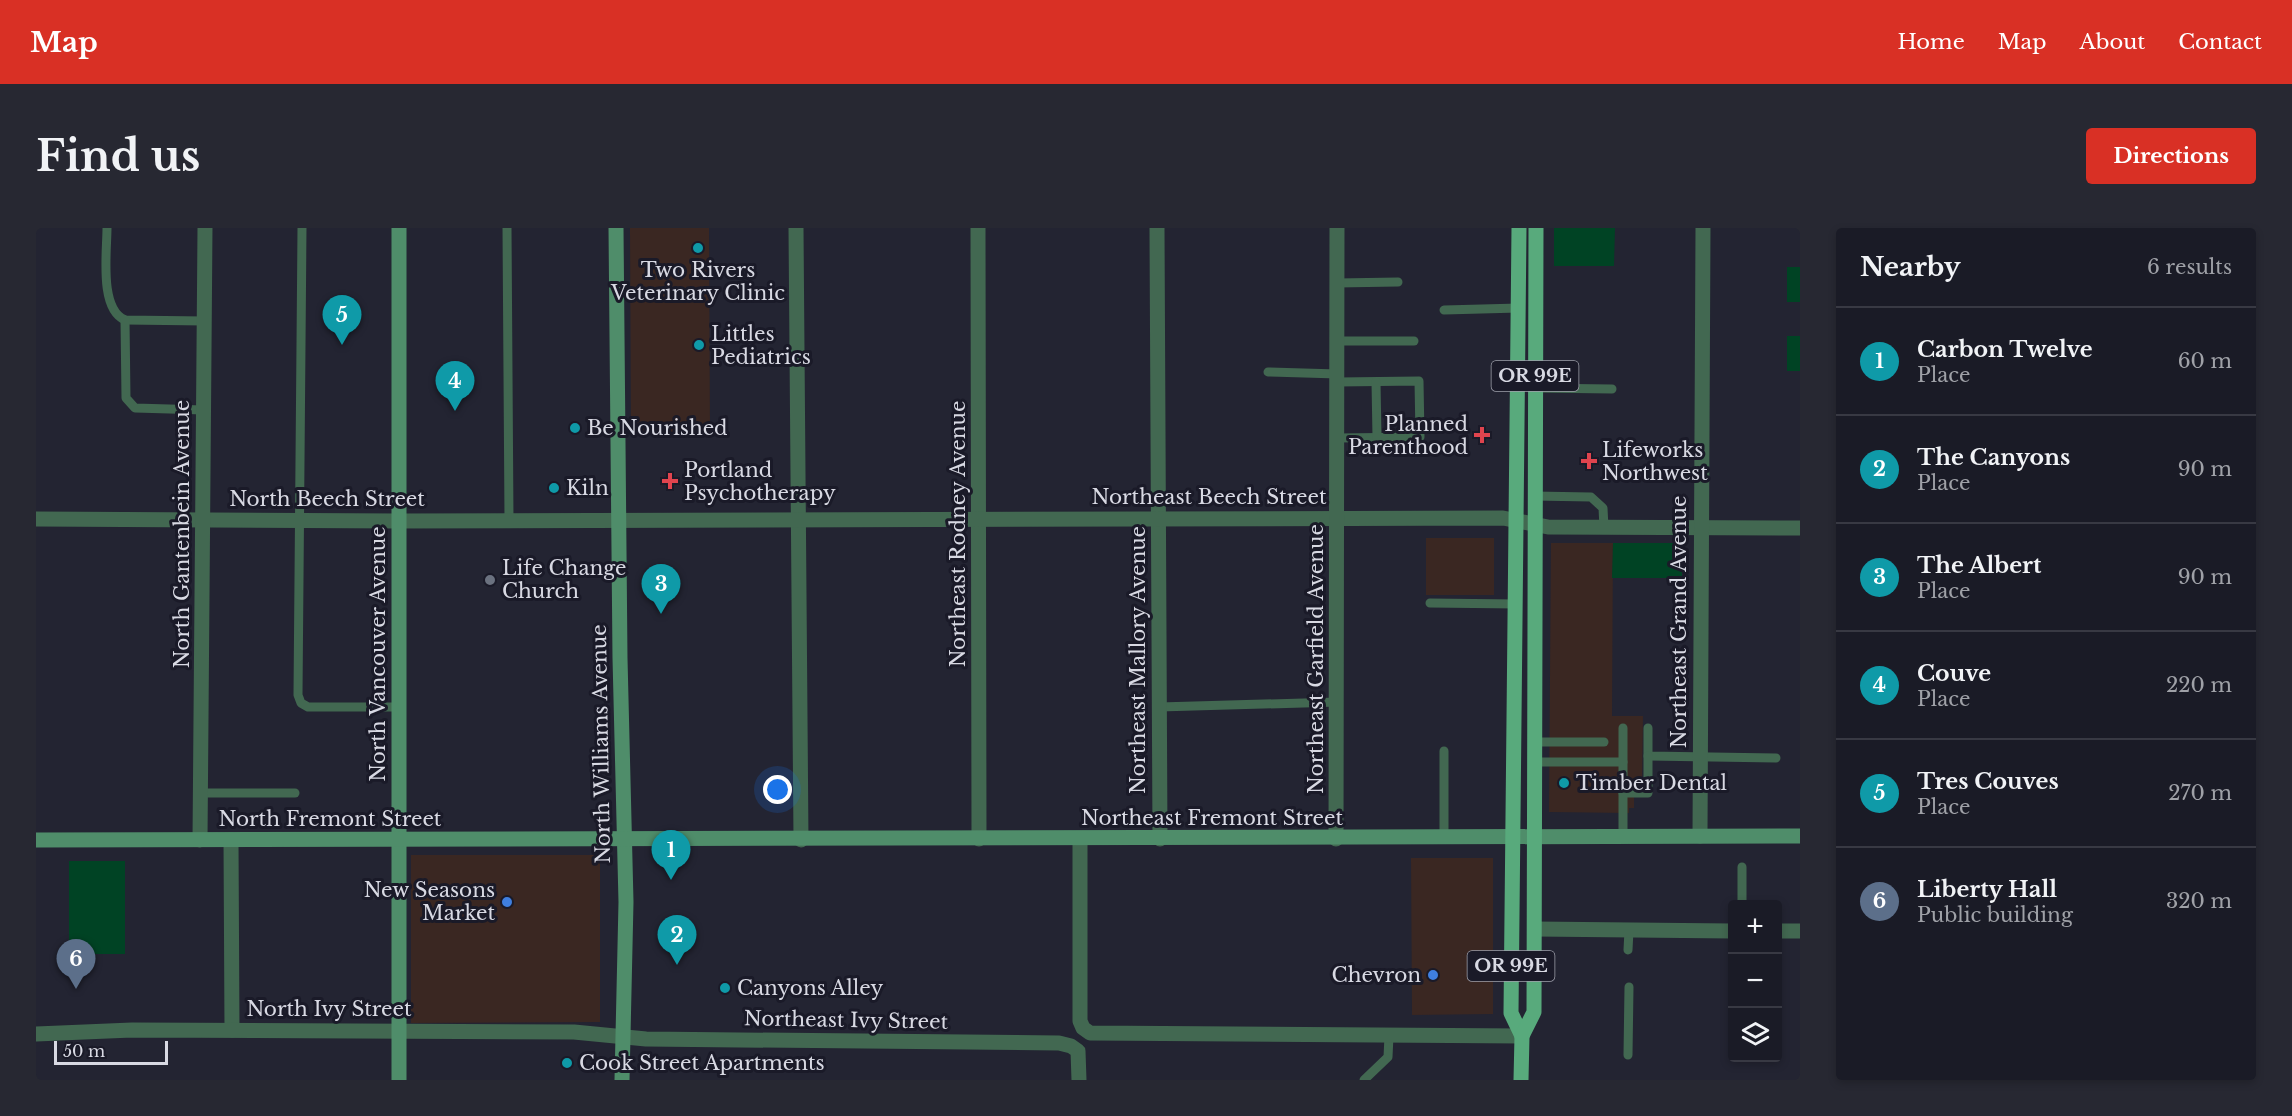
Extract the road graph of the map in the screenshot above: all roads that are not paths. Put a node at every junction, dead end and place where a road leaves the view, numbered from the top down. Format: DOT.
graph roads {
  1 [pos="107,228"];
  2 [pos="205,228"];
  3 [pos="302,228"];
  4 [pos="399,228"];
  5 [pos="507,228"];
  6 [pos="616,228"];
  7 [pos="796,228"];
  8 [pos="978,228"];
  9 [pos="1157,228"];
  10 [pos="1338,228"];
  11 [pos="1519,228"];
  12 [pos="1536,228"];
  13 [pos="1703,228"];
  14 [pos="1398,282"];
  15 [pos="1338,283"];
  16 [pos="1519,308"];
  17 [pos="1444,310"];
  18 [pos="125,320"];
  19 [pos="205,321"];
  20 [pos="1338,341"];
  21 [pos="1414,341"];
  22 [pos="1268,372"];
  23 [pos="1338,378"];
  24 [pos="1376,382"];
  25 [pos="1535,388"];
  26 [pos="1612,389"];
  27 [pos="204,410"];
  28 [pos="1338,438"];
  29 [pos="1377,438"];
  30 [pos="1534,496"];
  31 [pos="1158,518"];
  32 [pos="1338,518"];
  33 [pos="36,519"];
  34 [pos="798,519"];
  35 [pos="978,519"];
  36 [pos="204,520"];
  37 [pos="509,520"];
  38 [pos="618,520"];
  39 [pos="300,521"];
  40 [pos="399,521"];
  41 [pos="1517,521"];
  42 [pos="1534,525"];
  43 [pos="1604,528"];
  44 [pos="1701,528"];
  45 [pos="1800,528"];
  46 [pos="1430,603"];
  47 [pos="1517,604"];
  48 [pos="1337,702"];
  49 [pos="400,707"];
  50 [pos="1159,707"];
  51 [pos="1623,728"];
  52 [pos="1648,728"];
  53 [pos="1536,742"];
  54 [pos="1604,742"];
  55 [pos="1444,751"];
  56 [pos="1648,756"];
  57 [pos="1700,756"];
  58 [pos="1776,758"];
  59 [pos="1536,762"];
  60 [pos="1623,762"];
  61 [pos="201,793"];
  62 [pos="295,793"];
  63 [pos="1623,793"];
  64 [pos="1700,836"];
  65 [pos="1535,837"];
  66 [pos="1623,837"];
  67 [pos="1800,837"];
  68 [pos="979,839"];
  69 [pos="1080,839"];
  70 [pos="1160,839"];
  71 [pos="1336,839"];
  72 [pos="1444,839"];
  73 [pos="1512,839"];
  74 [pos="36,840"];
  75 [pos="200,840"];
  76 [pos="231,840"];
  77 [pos="625,840"];
  78 [pos="801,840"];
  79 [pos="400,841"];
  80 [pos="1742,867"];
  81 [pos="1742,900"];
  82 [pos="1535,929"];
  83 [pos="1629,930"];
  84 [pos="1728,931"];
  85 [pos="1782,931"];
  86 [pos="1800,931"];
  87 [pos="1628,950"];
  88 [pos="1629,987"];
  89 [pos="232,1030"];
  90 [pos="400,1031"];
  91 [pos="36,1034"];
  92 [pos="623,1036"];
  93 [pos="1389,1036"];
  94 [pos="1522,1036"];
  95 [pos="1628,1056"];
  96 [pos="399,1080"];
  97 [pos="622,1080"];
  98 [pos="1079,1080"];
  99 [pos="1364,1080"];
  100 [pos="1521,1080"];
  1 -- 18 [label="lane"];
  2 -- 19 [label="street, North Gantenbein Avenue"];
  3 -- 39 [label="lane"];
  4 -- 40 [label="main road, North Vancouver Avenue"];
  5 -- 37 [label="lane"];
  6 -- 38 [label="main road, North Williams Avenue"];
  7 -- 34 [label="street"];
  8 -- 35 [label="street, Northeast Rodney Avenue"];
  9 -- 31 [label="street, Northeast Mallory Avenue"];
  10 -- 15 [label="street, Northeast Garfield Avenue"];
  11 -- 16 [label="main road, OR 99E"];
  12 -- 25 [label="main road, OR 99E"];
  13 -- 44 [label="street, Northeast Grand Avenue"];
  14 -- 15 [label="lane"];
  15 -- 20 [label="street, Northeast Garfield Avenue"];
  16 -- 17 [label="lane"];
  16 -- 41 [label="main road, OR 99E"];
  18 -- 19 [label="lane"];
  18 -- 27 [label="lane"];
  19 -- 27 [label="street, North Gantenbein Avenue"];
  20 -- 21 [label="lane"];
  20 -- 23 [label="street, Northeast Garfield Avenue"];
  22 -- 23 [label="lane"];
  23 -- 24 [label="lane"];
  23 -- 28 [label="street, Northeast Garfield Avenue"];
  24 -- 29 [label="lane"];
  24 -- 29 [label="lane"];
  25 -- 26 [label="lane"];
  25 -- 30 [label="main road, OR 99E"];
  27 -- 36 [label="street, North Gantenbein Avenue"];
  28 -- 29 [label="lane"];
  28 -- 32 [label="street, Northeast Garfield Avenue"];
  30 -- 42 [label="main road, OR 99E"];
  30 -- 43 [label="lane"];
  31 -- 32 [label="street, Northeast Beech Street"];
  31 -- 35 [label="street, Northeast Beech Street"];
  31 -- 50 [label="street, Northeast Mallory Avenue"];
  32 -- 41 [label="street, Northeast Beech Street"];
  32 -- 48 [label="street, Northeast Garfield Avenue"];
  33 -- 36 [label="street, North Beech Street"];
  34 -- 35 [label="street, Northeast Beech Street"];
  34 -- 38 [label="street, Northeast Beech Street"];
  34 -- 78 [label="street"];
  35 -- 68 [label="street, Northeast Rodney Avenue"];
  36 -- 39 [label="street, North Beech Street"];
  36 -- 61 [label="street, North Gantenbein Avenue"];
  37 -- 38 [label="street, North Beech Street"];
  37 -- 40 [label="street, North Beech Street"];
  38 -- 77 [label="main road, North Williams Avenue"];
  39 -- 40 [label="street, North Beech Street"];
  39 -- 49 [label="lane"];
  40 -- 49 [label="main road, North Vancouver Avenue"];
  41 -- 42 [label="street, Northeast Beech Street"];
  41 -- 47 [label="main road, OR 99E"];
  42 -- 43 [label="street, Northeast Beech Street"];
  42 -- 53 [label="main road, OR 99E"];
  43 -- 44 [label="street, Northeast Beech Street"];
  44 -- 45 [label="street, Northeast Beech Street"];
  44 -- 57 [label="street, Northeast Grand Avenue"];
  46 -- 47 [label="lane"];
  47 -- 73 [label="main road, OR 99E"];
  48 -- 50 [label="lane"];
  48 -- 71 [label="street, Northeast Garfield Avenue"];
  49 -- 79 [label="main road, North Vancouver Avenue"];
  50 -- 70 [label="street, Northeast Mallory Avenue"];
  51 -- 60 [label="lane"];
  52 -- 56 [label="lane"];
  53 -- 54 [label="lane"];
  53 -- 59 [label="main road, OR 99E"];
  55 -- 72 [label="lane"];
  56 -- 57 [label="lane"];
  56 -- 63 [label="lane"];
  57 -- 58 [label="lane"];
  57 -- 64 [label="street, Northeast Grand Avenue"];
  59 -- 60 [label="lane"];
  59 -- 65 [label="main road, OR 99E"];
  60 -- 63 [label="lane"];
  61 -- 62 [label="lane"];
  61 -- 75 [label="street, North Gantenbein Avenue"];
  63 -- 66 [label="lane"];
  64 -- 66 [label="main road, Northeast Fremont Street"];
  64 -- 67 [label="main road, Northeast Fremont Street"];
  65 -- 66 [label="main road, Northeast Fremont Street"];
  65 -- 73 [label="main road, Northeast Fremont Street"];
  65 -- 82 [label="main road, OR 99E"];
  68 -- 69 [label="main road, Northeast Fremont Street"];
  68 -- 78 [label="main road, Northeast Fremont Street"];
  69 -- 70 [label="main road, Northeast Fremont Street"];
  69 -- 93 [label="street"];
  70 -- 71 [label="main road, Northeast Fremont Street"];
  71 -- 72 [label="main road, Northeast Fremont Street"];
  72 -- 73 [label="main road, Northeast Fremont Street"];
  73 -- 94 [label="main road, OR 99E"];
  74 -- 75 [label="main road, North Fremont Street"];
  75 -- 76 [label="main road, North Fremont Street"];
  76 -- 79 [label="main road, North Fremont Street"];
  76 -- 89 [label="street"];
  77 -- 78 [label="main road, Northeast Fremont Street"];
  77 -- 79 [label="main road, North Fremont Street"];
  77 -- 92 [label="main road, North Williams Avenue"];
  79 -- 90 [label="main road, North Vancouver Avenue"];
  80 -- 81 [label="lane"];
  82 -- 83 [label="street"];
  82 -- 94 [label="main road, OR 99E"];
  83 -- 84 [label="street"];
  83 -- 87 [label="lane"];
  85 -- 86 [label="street"];
  88 -- 95 [label="lane"];
  89 -- 90 [label="street, North Ivy Street"];
  89 -- 91 [label="street, North Ivy Street"];
  90 -- 92 [label="street, North Ivy Street"];
  90 -- 96 [label="main road, North Vancouver Avenue"];
  92 -- 97 [label="main road, North Williams Avenue"];
  92 -- 98 [label="street, Northeast Ivy Street"];
  93 -- 94 [label="street"];
  93 -- 99 [label="lane"];
  94 -- 100 [label="main road, OR 99E"];
}
